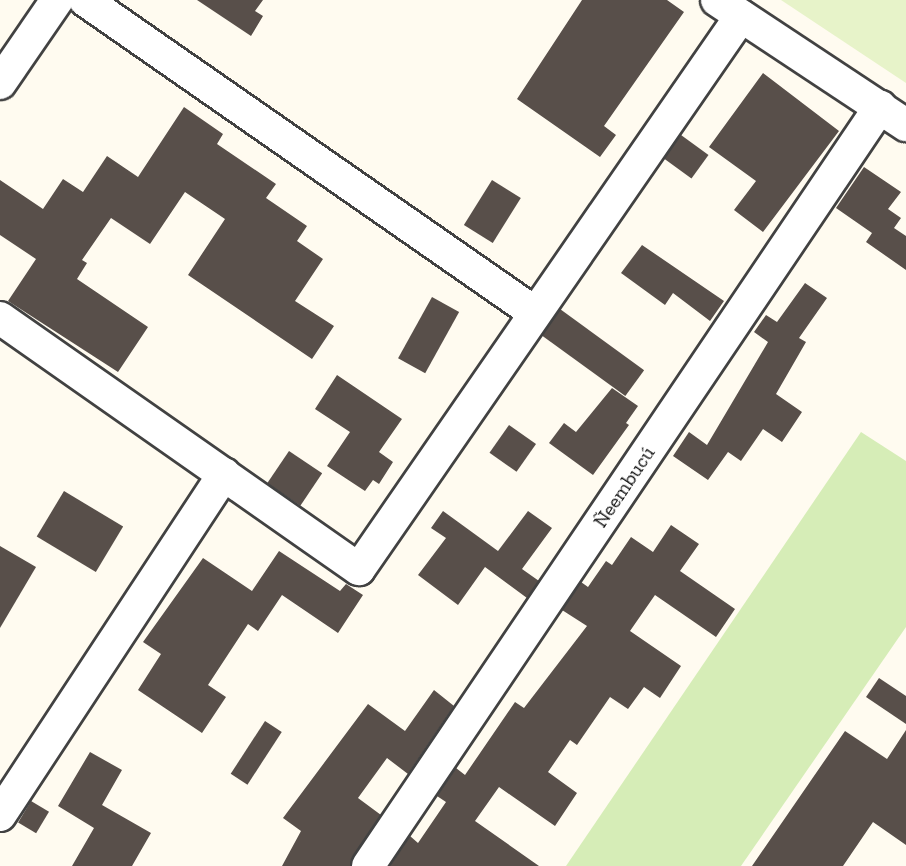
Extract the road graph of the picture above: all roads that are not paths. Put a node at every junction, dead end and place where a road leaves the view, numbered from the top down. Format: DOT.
graph roads {
  1 [pos="57,0"];
  2 [pos="85,0"];
  3 [pos="729,8"];
  4 [pos="0,82"];
  5 [pos="880,107"];
  6 [pos="906,125"];
  7 [pos="535,314"];
  8 [pos="0,318"];
  9 [pos="224,474"];
  10 [pos="0,814"];
  11 [pos="368,866"];
  1 -- 4 [label="street"];
  2 -- 7 [label="street"];
  3 -- 5 [label="street"];
  3 -- 7 [label="street"];
  5 -- 6 [label="street"];
  5 -- 11 [label="street, Ñeembucú"];
  7 -- 9 [label="street"];
  8 -- 9 [label="street"];
  9 -- 10 [label="street"];
}
